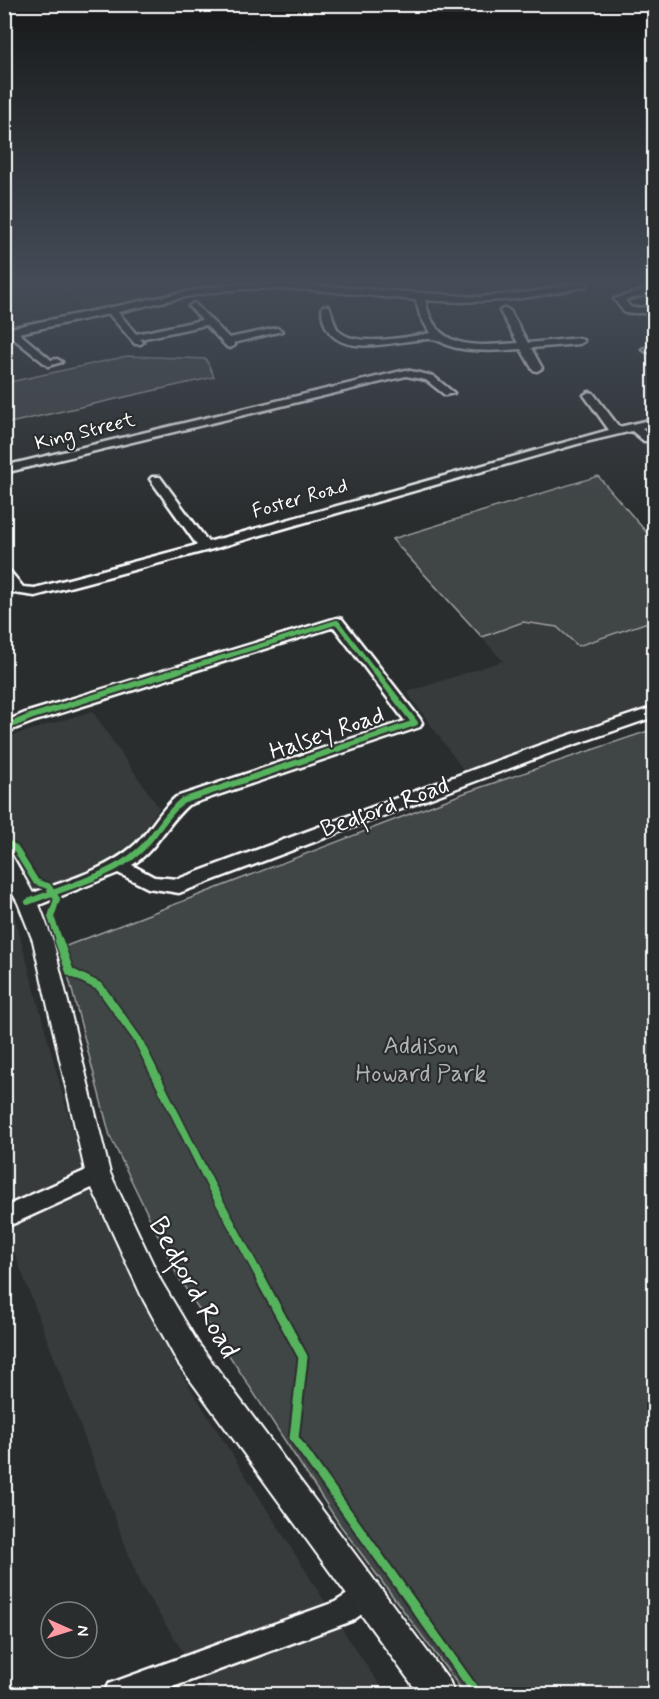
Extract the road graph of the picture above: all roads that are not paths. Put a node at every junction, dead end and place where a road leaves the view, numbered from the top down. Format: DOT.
graph roads {
  1 [pos="534,363"];
  2 [pos="537,368"];
  3 [pos="449,393"];
  4 [pos="589,395"];
  5 [pos="654,422"];
  6 [pos="634,427"];
  7 [pos="615,430"];
  8 [pos="648,439"];
  9 [pos="4,470"];
  10 [pos="156,479"];
  11 [pos="205,547"];
  12 [pos="4,573"];
  13 [pos="654,712"];
  14 [pos="4,728"];
  15 [pos="4,859"];
  16 [pos="118,864"];
  17 [pos="17,892"];
  18 [pos="98,1175"];
  19 [pos="4,1218"];
  20 [pos="367,1595"];
  21 [pos="118,1695"];
  22 [pos="438,1695"];
  1 -- 2 [label="street"];
  3 -- 9 [label="street, King Street"];
  4 -- 7 [label="street"];
  5 -- 6 [label="street, Foster Road"];
  6 -- 7 [label="street, Foster Road"];
  6 -- 8 [label="street"];
  7 -- 11 [label="street, Foster Road"];
  10 -- 11 [label="street"];
  11 -- 12 [label="street, Foster Road"];
  13 -- 16 [label="street, Bedford Road"];
  14 -- 16 [label="street, Halsey Road"];
  15 -- 17 [label="main road, Bedford Road"];
  16 -- 17 [label="street, Halsey Road"];
  17 -- 18 [label="main road, Bedford Road"];
  18 -- 19 [label="street"];
  18 -- 20 [label="main road, Bedford Road"];
  20 -- 21 [label="street"];
  20 -- 22 [label="main road, Bedford Road"];
}
